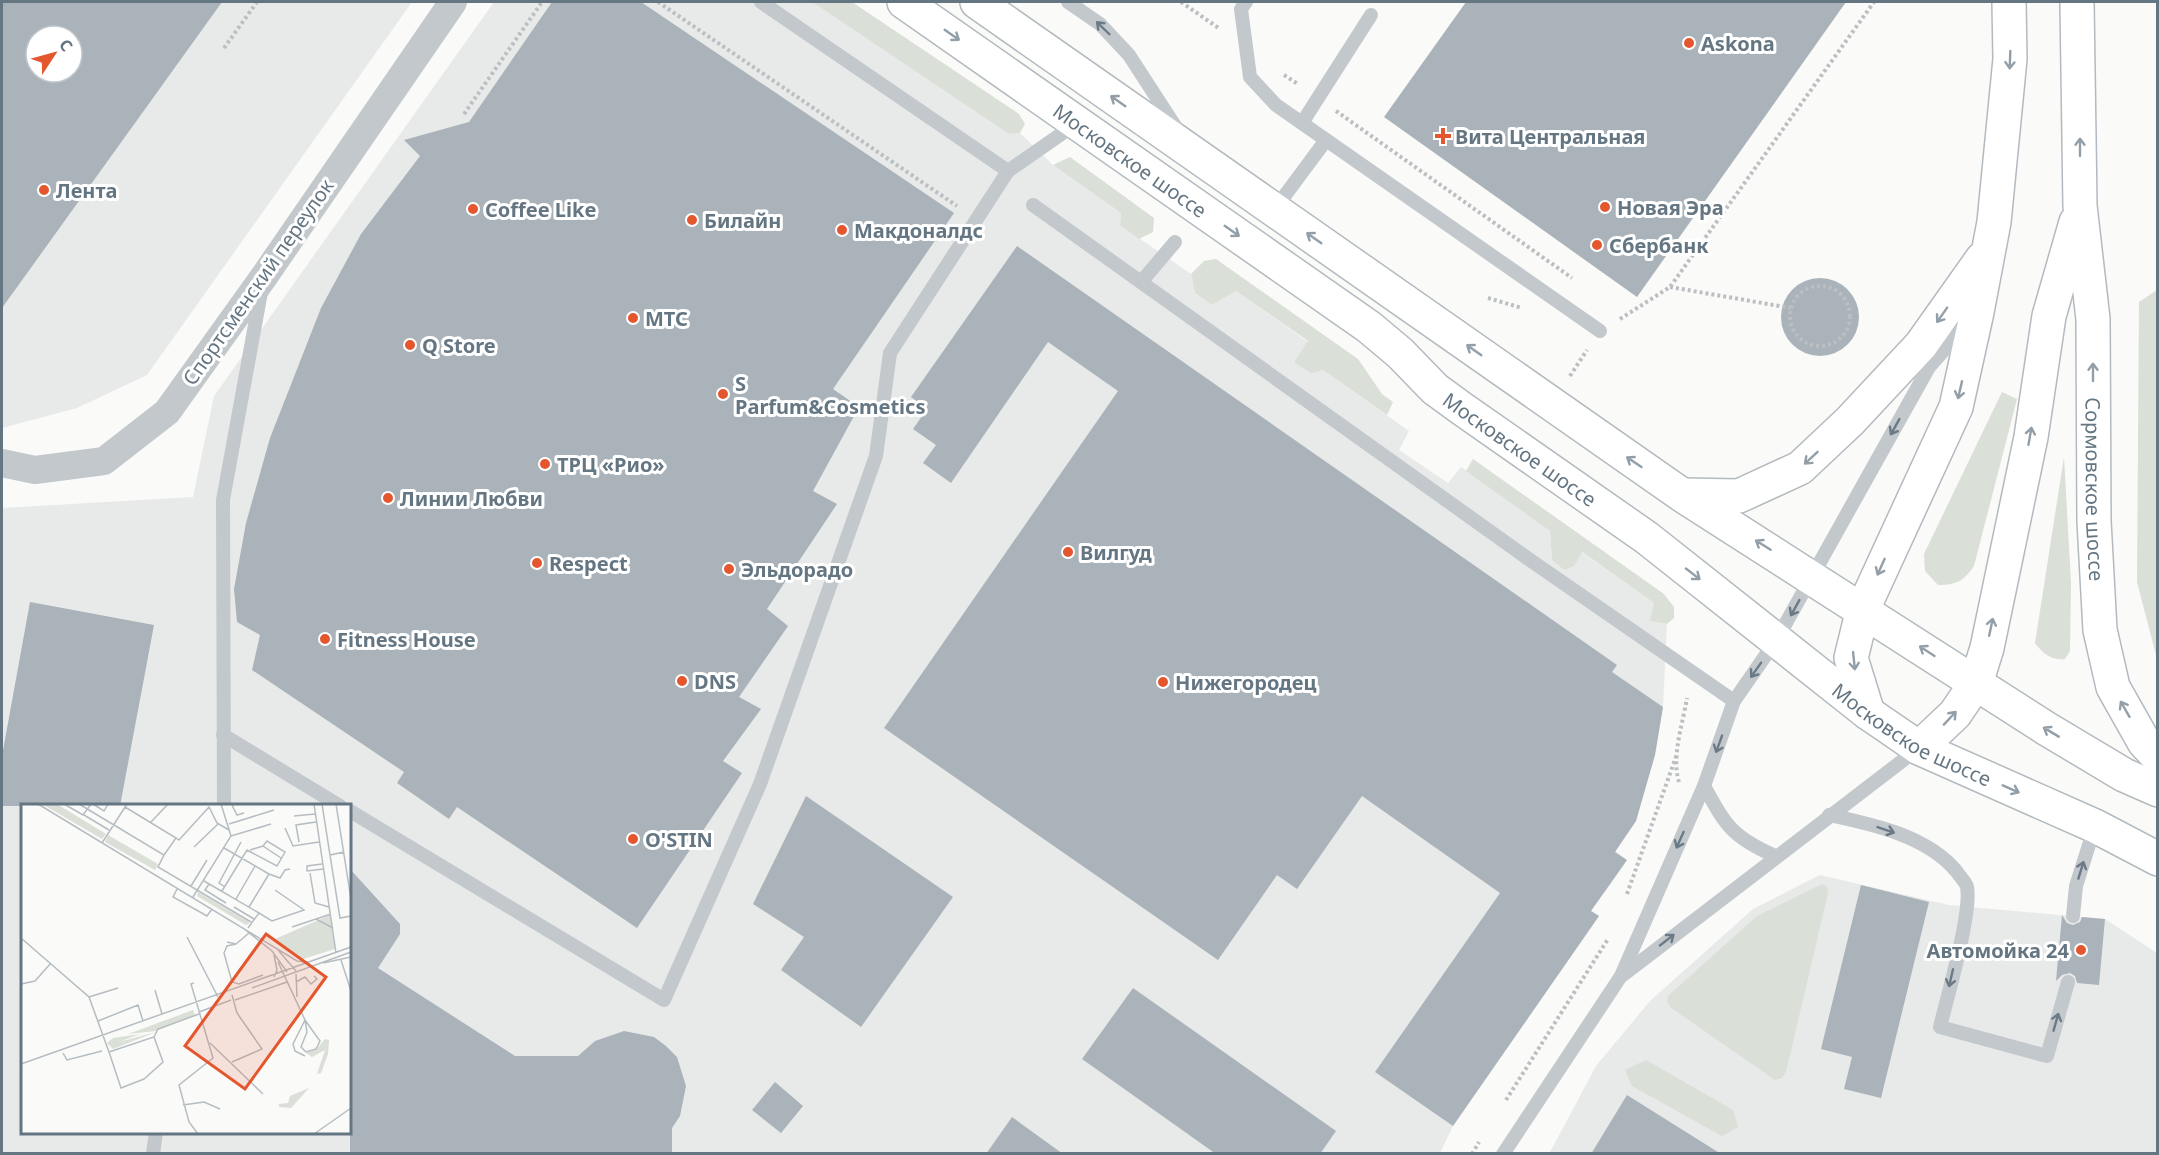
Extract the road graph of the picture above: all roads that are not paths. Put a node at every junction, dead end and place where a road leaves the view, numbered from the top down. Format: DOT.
graph roads {
  1 [pos="453,2"];
  2 [pos="761,2"];
  3 [pos="904,2"];
  4 [pos="976,2"];
  5 [pos="1068,2"];
  6 [pos="1246,2"];
  7 [pos="2009,2"];
  8 [pos="2077,2"];
  9 [pos="1371,15"];
  10 [pos="1077,123"];
  11 [pos="1302,123"];
  12 [pos="1326,140"];
  13 [pos="1200,159"];
  14 [pos="1008,171"];
  15 [pos="1033,205"];
  16 [pos="2080,206"];
  17 [pos="1274,210"];
  18 [pos="1175,242"];
  19 [pos="1988,250"];
  20 [pos="263,278"];
  21 [pos="1142,281"];
  22 [pos="1977,312"];
  23 [pos="1600,331"];
  24 [pos="2,463"];
  25 [pos="1682,495"];
  26 [pos="1812,576"];
  27 [pos="1863,609"];
  28 [pos="1777,639"];
  29 [pos="1976,683"];
  30 [pos="1734,701"];
  31 [pos="1868,713"];
  32 [pos="223,735"];
  33 [pos="1919,748"];
  34 [pos="2157,757"];
  35 [pos="1704,786"];
  36 [pos="2157,789"];
  37 [pos="224,804"];
  38 [pos="337,804"];
  39 [pos="351,812"];
  40 [pos="1829,815"];
  41 [pos="2095,826"];
  42 [pos="1775,856"];
  43 [pos="2157,859"];
  44 [pos="2073,916"];
  45 [pos="1621,976"];
  46 [pos="2068,982"];
  47 [pos="156,1134"];
  48 [pos="153,1154"];
  49 [pos="1503,1154"];
  1 -- 20 [label="street, Спортсменский переулок"];
  2 -- 14 [label="lane"];
  3 -- 10 [label="main road, Московское шоссе, one-way"];
  13 -- 4 [label="main road, one-way"];
  13 -- 5 [label="lane, one-way"];
  6 -- 11 [label="lane"];
  7 -- 19 [label="main road, one-way"];
  16 -- 8 [label="main road, Сормовское шоссе, one-way"];
  9 -- 11 [label="lane"];
  10 -- 14 [label="lane"];
  10 -- 28 [label="main road, Московское шоссе, one-way"];
  11 -- 12 [label="lane"];
  12 -- 17 [label="lane"];
  12 -- 23 [label="lane"];
  13 -- 17 [label="main road"];
  14 -- 39 [label="lane"];
  15 -- 21 [label="lane"];
  29 -- 16 [label="main road, Сормовское шоссе, one-way"];
  34 -- 16 [label="main road, Сормовское шоссе, one-way"];
  25 -- 17 [label="main road, one-way"];
  18 -- 21 [label="lane"];
  19 -- 22 [label="main road"];
  19 -- 25 [label="main road, one-way"];
  20 -- 24 [label="street, Спортсменский переулок"];
  20 -- 32 [label="lane"];
  21 -- 30 [label="lane"];
  22 -- 26 [label="lane, one-way"];
  22 -- 27 [label="main road, one-way"];
  26 -- 25 [label="main road, one-way"];
  26 -- 27 [label="main road"];
  26 -- 28 [label="lane, one-way"];
  29 -- 27 [label="main road, one-way"];
  27 -- 31 [label="main road, one-way"];
  28 -- 30 [label="lane, one-way"];
  28 -- 31 [label="main road, Московское шоссе"];
  33 -- 29 [label="main road, Сормовское шоссе, one-way"];
  36 -- 29 [label="main road, one-way"];
  30 -- 35 [label="lane, one-way"];
  31 -- 33 [label="main road, Московское шоссе"];
  32 -- 37 [label="lane"];
  32 -- 38 [label="lane"];
  33 -- 40 [label="lane"];
  33 -- 41 [label="main road, Московское шоссе, one-way"];
  35 -- 42 [label="lane"];
  35 -- 45 [label="lane, one-way"];
  40 -- 42 [label="lane"];
  40 -- 46 [label="lane, one-way"];
  41 -- 43 [label="main road, Московское шоссе"];
  44 -- 41 [label="lane, one-way"];
  45 -- 42 [label="lane, one-way"];
  45 -- 49 [label="lane"];
  47 -- 48 [label="lane"];
}
